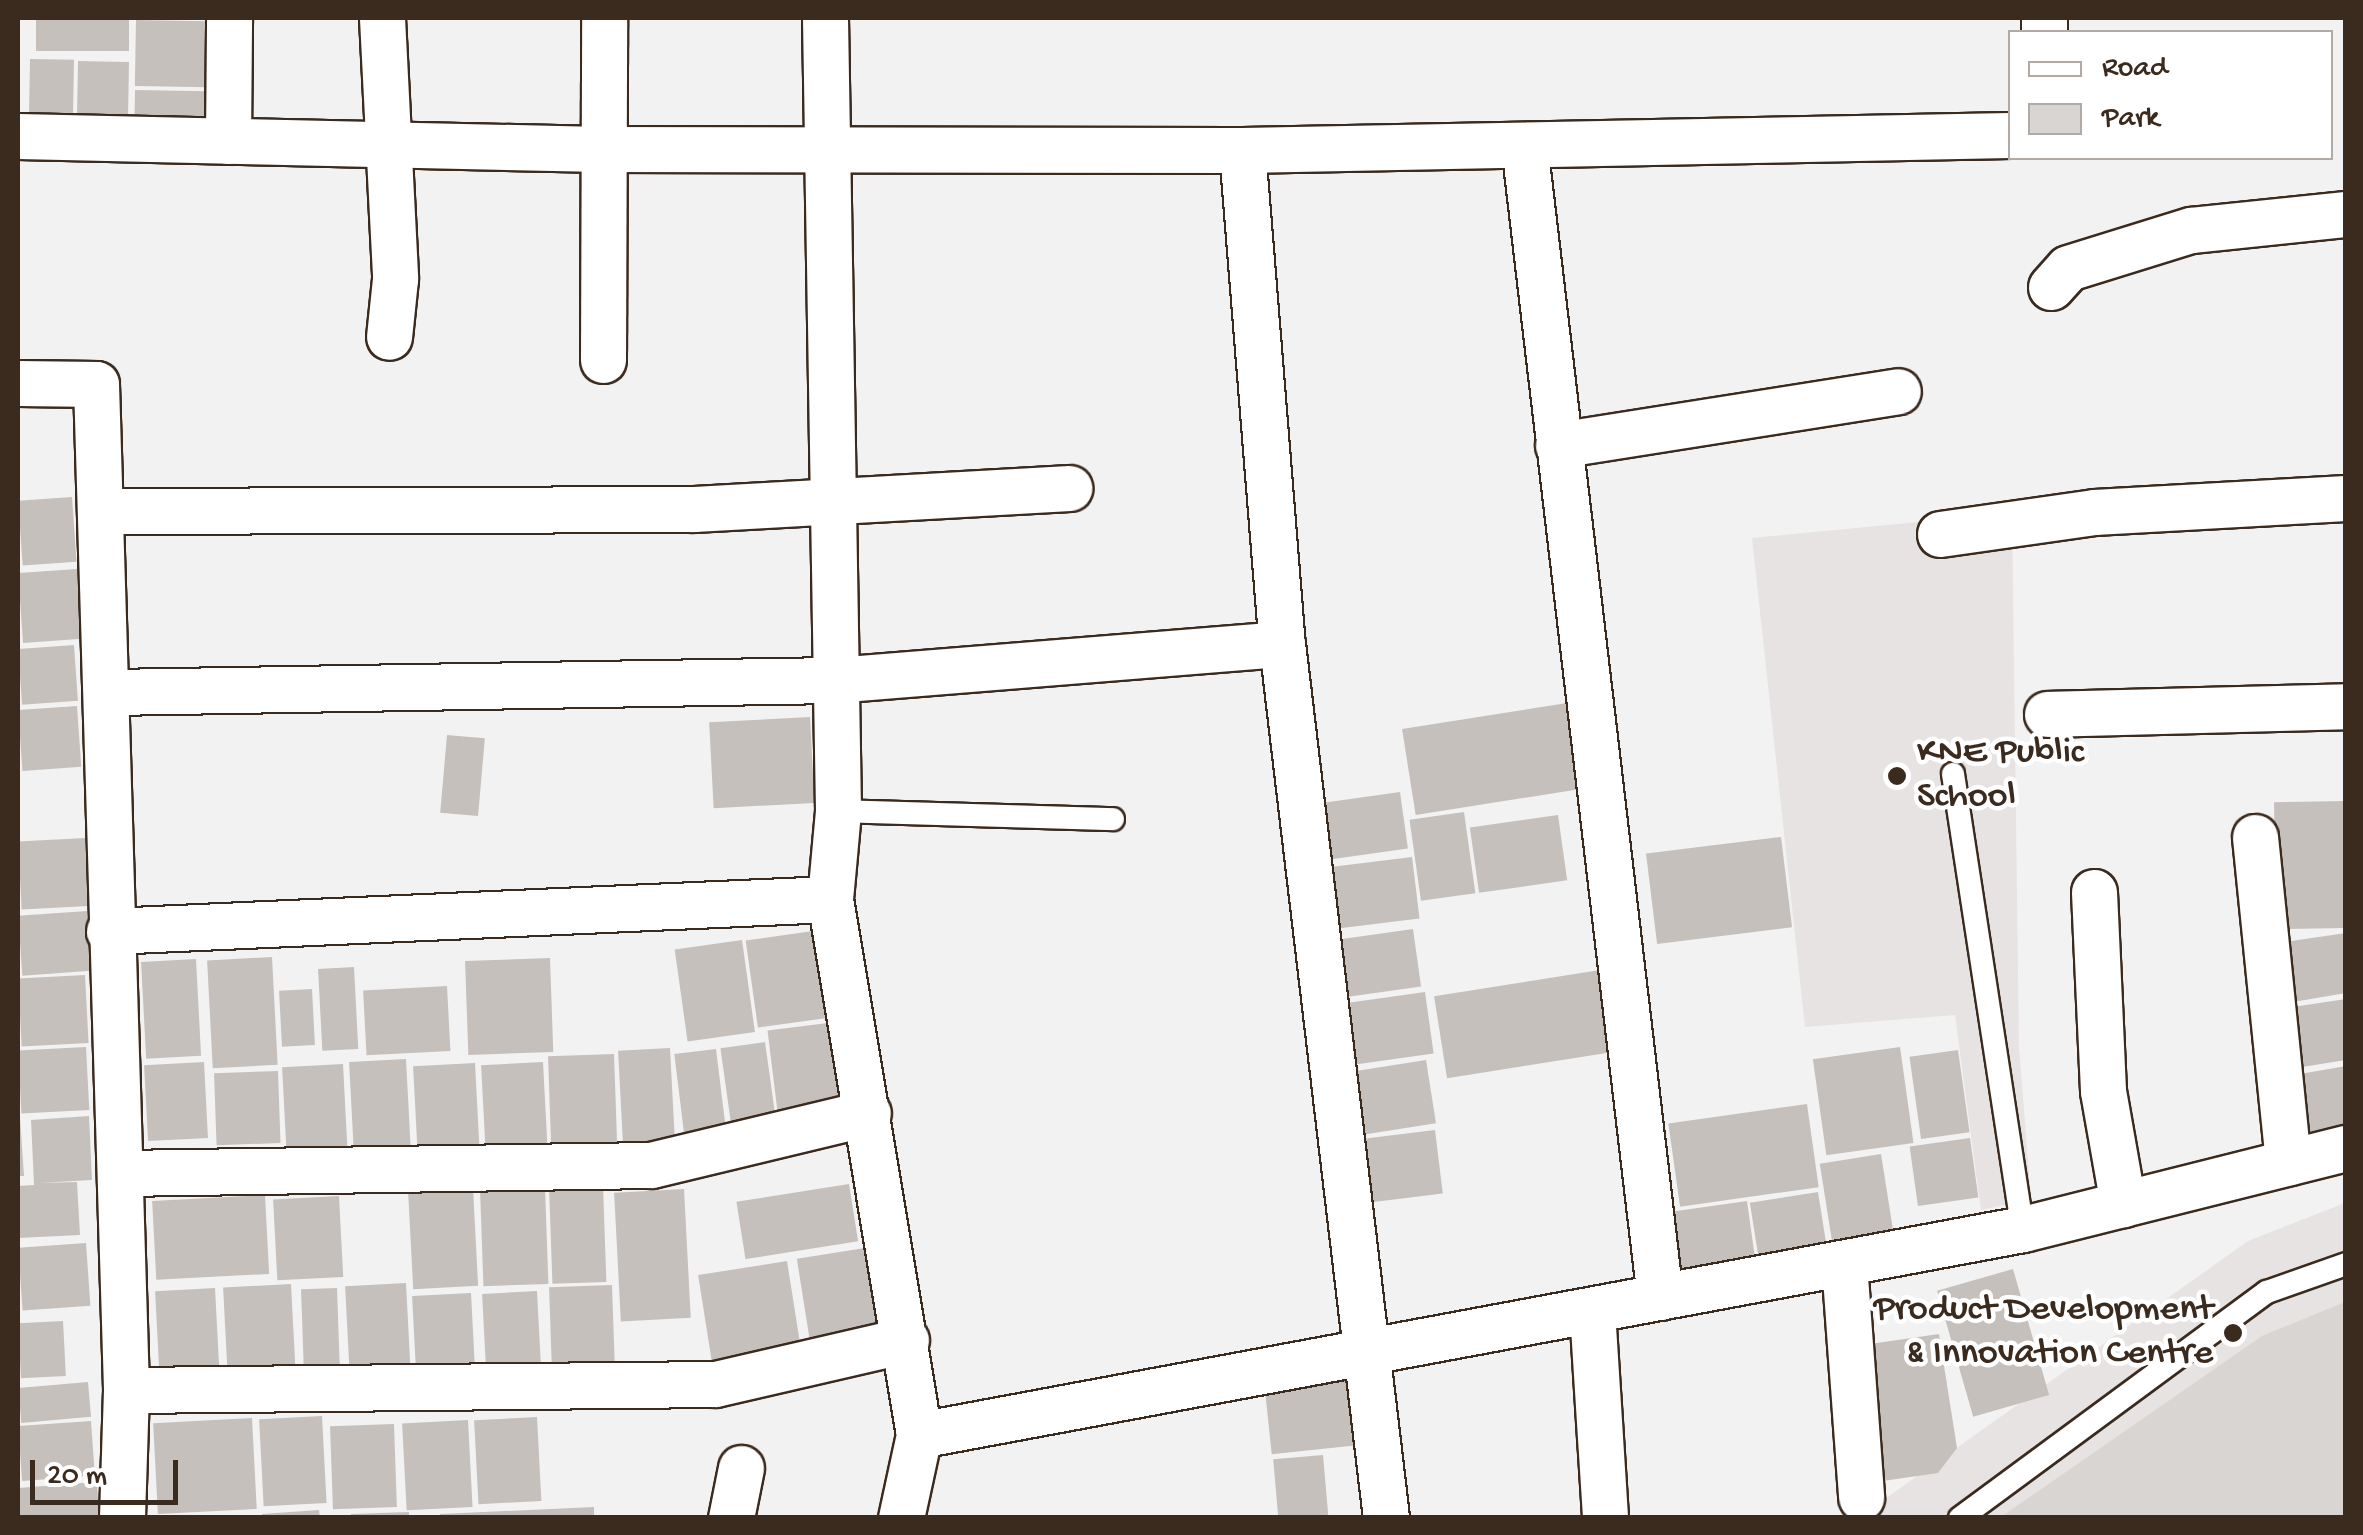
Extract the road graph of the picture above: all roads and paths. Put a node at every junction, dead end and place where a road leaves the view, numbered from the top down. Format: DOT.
graph roads {
  1 [pos="229,18"];
  2 [pos="382,18"];
  3 [pos="604,18"];
  4 [pos="825,18"];
  5 [pos="18,136"];
  6 [pos="2008,136"];
  7 [pos="228,141"];
  8 [pos="385,144"];
  9 [pos="1524,145"];
  10 [pos="601,149"];
  11 [pos="826,149"];
  12 [pos="1242,150"];
  13 [pos="2346,214"];
  14 [pos="2050,287"];
  15 [pos="389,337"];
  16 [pos="603,360"];
  17 [pos="18,383"];
  18 [pos="1898,391"];
  19 [pos="1558,444"];
  20 [pos="1068,488"];
  21 [pos="2346,498"];
  22 [pos="830,503"];
  23 [pos="102,510"];
  24 [pos="1940,534"];
  25 [pos="1282,644"];
  26 [pos="833,680"];
  27 [pos="110,692"];
  28 [pos="2346,706"];
  29 [pos="2047,714"];
  30 [pos="1954,774"];
  31 [pos="838,812"];
  32 [pos="1113,818"];
  33 [pos="2255,837"];
  34 [pos="2094,892"];
  35 [pos="830,899"];
  36 [pos="109,931"];
  37 [pos="868,1113"];
  38 [pos="2346,1148"];
  39 [pos="2288,1162"];
  40 [pos="120,1173"];
  41 [pos="2123,1204"];
  42 [pos="2023,1229"];
  43 [pos="1844,1263"];
  44 [pos="2346,1264"];
  45 [pos="1660,1297"];
  46 [pos="1592,1310"];
  47 [pos="906,1340"];
  48 [pos="1368,1350"];
  49 [pos="126,1390"];
  50 [pos="918,1436"];
  51 [pos="741,1468"];
  52 [pos="1861,1497"];
  53 [pos="122,1518"];
  54 [pos="731,1518"];
  55 [pos="901,1518"];
  56 [pos="1386,1518"];
  57 [pos="1606,1518"];
  58 [pos="1960,1518"];
  1 -- 7 [label="street"];
  2 -- 8 [label="street"];
  3 -- 10 [label="street"];
  4 -- 11 [label="street"];
  5 -- 7 [label="street"];
  6 -- 9 [label="street"];
  7 -- 8 [label="street"];
  8 -- 10 [label="street"];
  8 -- 15 [label="street"];
  9 -- 12 [label="street"];
  9 -- 19 [label="street"];
  10 -- 11 [label="street"];
  10 -- 16 [label="street"];
  11 -- 12 [label="street"];
  11 -- 22 [label="street"];
  12 -- 25 [label="street"];
  13 -- 14 [label="street"];
  17 -- 23 [label="street"];
  18 -- 19 [label="street"];
  19 -- 45 [label="street"];
  20 -- 22 [label="street"];
  21 -- 24 [label="street"];
  22 -- 23 [label="street"];
  22 -- 26 [label="street"];
  23 -- 27 [label="street"];
  25 -- 26 [label="street"];
  25 -- 48 [label="street"];
  26 -- 27 [label="street"];
  26 -- 31 [label="street"];
  27 -- 36 [label="street"];
  28 -- 29 [label="street"];
  30 -- 42 [label="lane"];
  31 -- 32 [label="lane"];
  31 -- 35 [label="street"];
  33 -- 39 [label="street"];
  34 -- 41 [label="street"];
  35 -- 36 [label="street"];
  35 -- 37 [label="street"];
  36 -- 40 [label="street"];
  37 -- 40 [label="street"];
  37 -- 47 [label="street"];
  38 -- 39 [label="street"];
  39 -- 41 [label="street"];
  40 -- 49 [label="street"];
  41 -- 42 [label="street"];
  42 -- 43 [label="street"];
  43 -- 45 [label="street"];
  43 -- 52 [label="street"];
  44 -- 58 [label="lane"];
  45 -- 46 [label="street"];
  46 -- 48 [label="street"];
  46 -- 57 [label="street"];
  47 -- 49 [label="street"];
  47 -- 50 [label="street"];
  48 -- 50 [label="street"];
  48 -- 56 [label="street"];
  49 -- 53 [label="street"];
  50 -- 55 [label="street"];
  51 -- 54 [label="street"];
}
